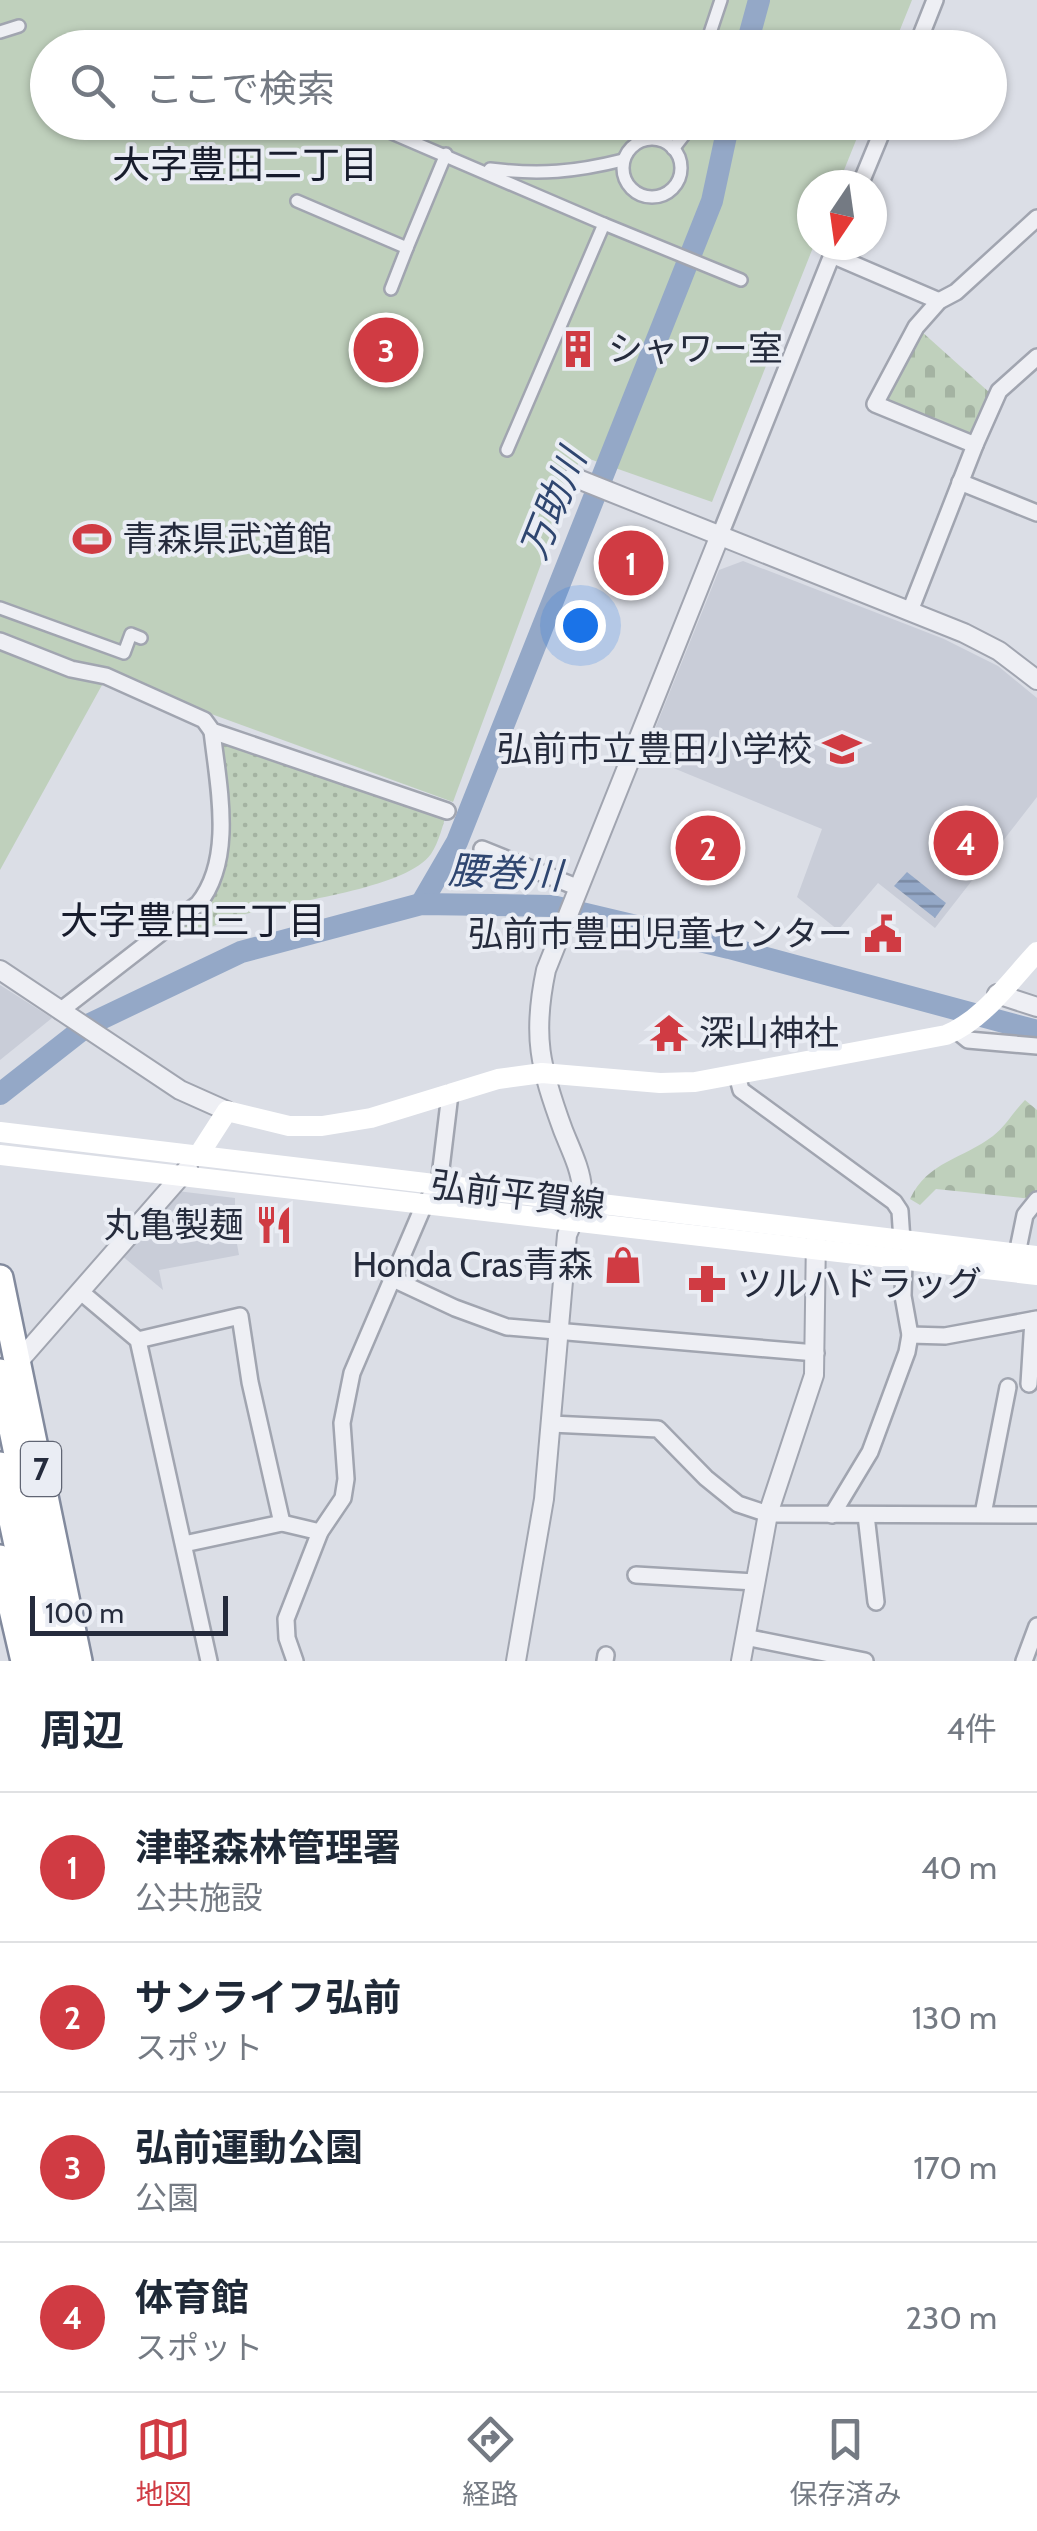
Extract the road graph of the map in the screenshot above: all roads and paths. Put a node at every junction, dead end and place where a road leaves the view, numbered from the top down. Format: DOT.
graph roads {
  1 [pos="721,0"];
  2 [pos="935,0"];
  3 [pos="19,26"];
  4 [pos="711,30"];
  5 [pos="923,30"];
  6 [pos="0,32"];
  7 [pos="411,140"];
  8 [pos="679,140"];
  9 [pos="879,140"];
  10 [pos="673,148"];
  11 [pos="446,154"];
  12 [pos="624,160"];
  13 [pos="473,166"];
  14 [pos="866,170"];
  15 [pos="297,201"];
  16 [pos="1037,218"];
  17 [pos="604,224"];
  18 [pos="407,248"];
  19 [pos="830,260"];
  20 [pos="855,260"];
  21 [pos="741,280"];
  22 [pos="390,289"];
  23 [pos="939,300"];
  24 [pos="1037,358"];
  25 [pos="975,445"];
  26 [pos="507,450"];
  27 [pos="580,479"];
  28 [pos="960,482"];
  29 [pos="1037,513"];
  30 [pos="720,535"];
  31 [pos="0,608"];
  32 [pos="910,611"];
  33 [pos="141,638"];
  34 [pos="0,641"];
  35 [pos="1037,680"];
  36 [pos="212,731"];
  37 [pos="446,811"];
  38 [pos="482,849"];
  39 [pos="577,892"];
  40 [pos="1037,952"];
  41 [pos="0,970"];
  42 [pos="992,1000"];
  43 [pos="1037,1008"];
  44 [pos="65,1015"];
  45 [pos="959,1029"];
  46 [pos="1037,1046"];
  47 [pos="542,1072"];
  48 [pos="737,1074"];
  49 [pos="450,1094"];
  50 [pos="227,1111"];
  51 [pos="0,1132"];
  52 [pos="0,1155"];
  53 [pos="198,1156"];
  54 [pos="181,1176"];
  55 [pos="439,1185"];
  56 [pos="1037,1200"];
  57 [pos="424,1204"];
  58 [pos="578,1212"];
  59 [pos="816,1241"];
  60 [pos="903,1250"];
  61 [pos="1027,1255"];
  62 [pos="1037,1275"];
  63 [pos="0,1278"];
  64 [pos="393,1280"];
  65 [pos="81,1292"];
  66 [pos="1035,1320"];
  67 [pos="558,1331"];
  68 [pos="910,1334"];
  69 [pos="138,1340"];
  70 [pos="816,1352"];
  71 [pos="9,1366"];
  72 [pos="1030,1384"];
  73 [pos="1008,1387"];
  74 [pos="551,1424"];
  75 [pos="0,1464"];
  76 [pos="768,1514"];
  77 [pos="983,1514"];
  78 [pos="832,1515"];
  79 [pos="866,1515"];
  80 [pos="1037,1515"];
  81 [pos="282,1523"];
  82 [pos="320,1532"];
  83 [pos="184,1544"];
  84 [pos="0,1558"];
  85 [pos="636,1575"];
  86 [pos="755,1582"];
  87 [pos="876,1602"];
  88 [pos="1037,1626"];
  89 [pos="745,1637"];
  90 [pos="24,1661"];
  91 [pos="42,1661"];
  92 [pos="60,1661"];
  93 [pos="79,1661"];
  94 [pos="208,1661"];
  95 [pos="294,1661"];
  96 [pos="516,1661"];
  97 [pos="741,1661"];
  98 [pos="865,1661"];
  99 [pos="1024,1661"];
  1 -- 4 [label="street"];
  2 -- 5 [label="street"];
  3 -- 6 [label="street"];
  7 -- 11 [label="street"];
  8 -- 10 [label="street"];
  9 -- 14 [label="street"];
  10 -- 12 [label="street"];
  10 -- 12 [label="street"];
  11 -- 13 [label="street"];
  11 -- 18 [label="street"];
  12 -- 13 [label="street"];
  13 -- 17 [label="street"];
  15 -- 18 [label="street"];
  16 -- 23 [label="street"];
  17 -- 21 [label="street"];
  17 -- 26 [label="street"];
  18 -- 22 [label="street"];
  19 -- 30 [label="street"];
  20 -- 23 [label="street"];
  23 -- 25 [label="street"];
  24 -- 25 [label="street"];
  25 -- 28 [label="street"];
  27 -- 30 [label="street"];
  28 -- 29 [label="street"];
  28 -- 32 [label="street"];
  30 -- 32 [label="street"];
  30 -- 39 [label="street"];
  31 -- 33 [label="street"];
  32 -- 35 [label="street"];
  34 -- 36 [label="street"];
  36 -- 37 [label="street"];
  36 -- 44 [label="street"];
  38 -- 39 [label="street"];
  39 -- 47 [label="street"];
  40 -- 42 [label="main road"];
  41 -- 44 [label="street"];
  42 -- 43 [label="street"];
  42 -- 45 [label="main road"];
  44 -- 50 [label="street"];
  45 -- 46 [label="street"];
  45 -- 48 [label="main road"];
  47 -- 48 [label="main road"];
  47 -- 49 [label="main road"];
  47 -- 58 [label="street"];
  48 -- 60 [label="street"];
  49 -- 50 [label="main road"];
  49 -- 55 [label="street"];
  50 -- 53 [label="main road"];
  51 -- 53 [label="main road, 弘前平賀線"];
  52 -- 54 [label="main road, 弘前平賀線"];
  53 -- 54 [label="street"];
  53 -- 55 [label="main road, 弘前平賀線"];
  54 -- 57 [label="main road, 弘前平賀線"];
  54 -- 65 [label="street"];
  55 -- 57 [label="street"];
  55 -- 58 [label="main road, 弘前平賀線"];
  56 -- 61 [label="street"];
  57 -- 58 [label="main road, 弘前平賀線"];
  57 -- 64 [label="street"];
  58 -- 59 [label="main road, 弘前平賀線"];
  58 -- 67 [label="street"];
  59 -- 60 [label="main road, 弘前平賀線"];
  59 -- 70 [label="street"];
  60 -- 61 [label="main road, 弘前平賀線"];
  60 -- 62 [label="main road, 弘前平賀線"];
  60 -- 68 [label="street"];
  63 -- 71 [label="highway, 7"];
  64 -- 67 [label="street"];
  64 -- 82 [label="street"];
  65 -- 69 [label="street"];
  65 -- 71 [label="street"];
  66 -- 68 [label="street"];
  66 -- 72 [label="street"];
  67 -- 70 [label="street"];
  67 -- 74 [label="street"];
  68 -- 78 [label="street"];
  69 -- 81 [label="street"];
  69 -- 83 [label="street"];
  70 -- 76 [label="street"];
  71 -- 92 [label="highway, 7"];
  71 -- 93 [label="highway, 7"];
  73 -- 77 [label="street"];
  74 -- 76 [label="street"];
  74 -- 96 [label="street"];
  75 -- 91 [label="highway, 7"];
  76 -- 78 [label="street"];
  76 -- 86 [label="street"];
  77 -- 79 [label="street"];
  77 -- 80 [label="street"];
  78 -- 79 [label="street"];
  79 -- 87 [label="street"];
  81 -- 82 [label="street"];
  81 -- 83 [label="street"];
  82 -- 95 [label="street"];
  83 -- 94 [label="street"];
  84 -- 90 [label="highway"];
  85 -- 86 [label="street"];
  86 -- 89 [label="street"];
  88 -- 99 [label="street"];
  89 -- 97 [label="street"];
  89 -- 98 [label="street"];
}
